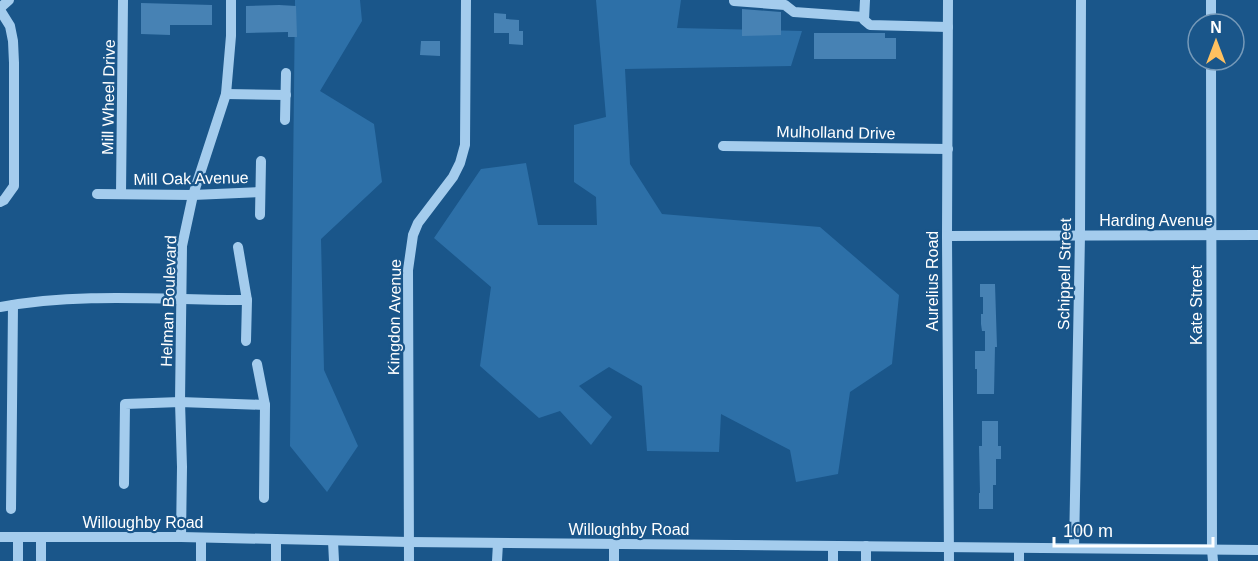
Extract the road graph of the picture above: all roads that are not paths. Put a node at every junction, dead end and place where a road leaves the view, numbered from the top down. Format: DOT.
graph roads {
  1 [pos="9,0"];
  2 [pos="123,0"];
  3 [pos="231,0"];
  4 [pos="466,0"];
  5 [pos="865,0"];
  6 [pos="948,0"];
  7 [pos="1080,0"];
  8 [pos="734,1"];
  9 [pos="0,9"];
  10 [pos="864,17"];
  11 [pos="948,27"];
  12 [pos="1211,72"];
  13 [pos="286,73"];
  14 [pos="226,94"];
  15 [pos="286,95"];
  16 [pos="285,120"];
  17 [pos="723,146"];
  18 [pos="948,149"];
  19 [pos="261,161"];
  20 [pos="260,192"];
  21 [pos="97,194"];
  22 [pos="121,194"];
  23 [pos="193,195"];
  24 [pos="0,202"];
  25 [pos="260,215"];
  26 [pos="1211,235"];
  27 [pos="1258,235"];
  28 [pos="1080,236"];
  29 [pos="947,237"];
  30 [pos="238,247"];
  31 [pos="182,300"];
  32 [pos="247,300"];
  33 [pos="13,305"];
  34 [pos="0,307"];
  35 [pos="246,341"];
  36 [pos="257,364"];
  37 [pos="180,402"];
  38 [pos="265,405"];
  39 [pos="124,484"];
  40 [pos="264,498"];
  41 [pos="11,509"];
  42 [pos="0,537"];
  43 [pos="18,537"];
  44 [pos="41,537"];
  45 [pos="181,537"];
  46 [pos="201,538"];
  47 [pos="276,539"];
  48 [pos="333,541"];
  49 [pos="409,542"];
  50 [pos="498,543"];
  51 [pos="614,544"];
  52 [pos="834,546"];
  53 [pos="866,546"];
  54 [pos="949,547"];
  55 [pos="1019,548"];
  56 [pos="1074,548"];
  57 [pos="1258,550"];
  58 [pos="1213,555"];
  59 [pos="18,561"];
  60 [pos="41,561"];
  61 [pos="201,561"];
  62 [pos="276,561"];
  63 [pos="334,561"];
  64 [pos="409,561"];
  65 [pos="497,561"];
  66 [pos="614,561"];
  67 [pos="833,561"];
  68 [pos="867,561"];
  69 [pos="949,561"];
  70 [pos="1019,561"];
  1 -- 9 [label="street"];
  2 -- 22 [label="street, Mill Wheel Drive"];
  3 -- 14 [label="street, Helman Boulevard"];
  4 -- 49 [label="street, Kingdon Avenue"];
  5 -- 10 [label="street"];
  6 -- 11 [label="street, Aurelius Road"];
  7 -- 28 [label="street, Schippell Street"];
  8 -- 10 [label="street"];
  9 -- 24 [label="street"];
  10 -- 11 [label="street"];
  11 -- 18 [label="street, Aurelius Road"];
  12 -- 26 [label="street, Kate Street"];
  13 -- 15 [label="street"];
  14 -- 15 [label="street"];
  14 -- 23 [label="street, Helman Boulevard"];
  15 -- 16 [label="street"];
  17 -- 18 [label="street, Mulholland Drive"];
  18 -- 29 [label="street, Aurelius Road"];
  19 -- 20 [label="street"];
  20 -- 23 [label="street, Mill Oak Avenue"];
  20 -- 25 [label="street"];
  21 -- 22 [label="street, Mill Oak Avenue"];
  22 -- 23 [label="street, Mill Oak Avenue"];
  23 -- 31 [label="street, Helman Boulevard"];
  26 -- 27 [label="street, Harding Avenue"];
  26 -- 28 [label="street, Harding Avenue"];
  26 -- 58 [label="street, Kate Street"];
  28 -- 29 [label="street, Harding Avenue"];
  28 -- 56 [label="street, Schippell Street"];
  29 -- 54 [label="street, Aurelius Road"];
  30 -- 32 [label="street"];
  31 -- 32 [label="street"];
  31 -- 33 [label="street"];
  31 -- 37 [label="street, Helman Boulevard"];
  32 -- 35 [label="street"];
  33 -- 34 [label="street"];
  33 -- 41 [label="street"];
  36 -- 38 [label="street"];
  37 -- 38 [label="street"];
  37 -- 39 [label="street"];
  37 -- 45 [label="street, Helman Boulevard"];
  38 -- 40 [label="street"];
  42 -- 43 [label="street, Willoughby Road"];
  43 -- 44 [label="street, Willoughby Road"];
  43 -- 59 [label="street"];
  44 -- 45 [label="street, Willoughby Road"];
  44 -- 60 [label="street"];
  45 -- 46 [label="street, Willoughby Road"];
  46 -- 47 [label="street, Willoughby Road"];
  46 -- 61 [label="street"];
  47 -- 48 [label="street, Willoughby Road"];
  47 -- 62 [label="street"];
  48 -- 49 [label="street, Willoughby Road"];
  48 -- 63 [label="street"];
  49 -- 50 [label="street, Willoughby Road"];
  49 -- 64 [label="street, Kingdon Avenue"];
  50 -- 51 [label="street, Willoughby Road"];
  50 -- 65 [label="street"];
  51 -- 52 [label="street, Willoughby Road"];
  51 -- 66 [label="street"];
  52 -- 53 [label="street, Willoughby Road"];
  52 -- 67 [label="street"];
  53 -- 54 [label="street, Willoughby Road"];
  53 -- 68 [label="street"];
  54 -- 55 [label="street, Willoughby Road"];
  54 -- 69 [label="street, Aurelius Road"];
  55 -- 56 [label="street, Willoughby Road"];
  55 -- 70 [label="street"];
  56 -- 58 [label="street, Willoughby Road"];
  57 -- 58 [label="street, Willoughby Road"];
}
